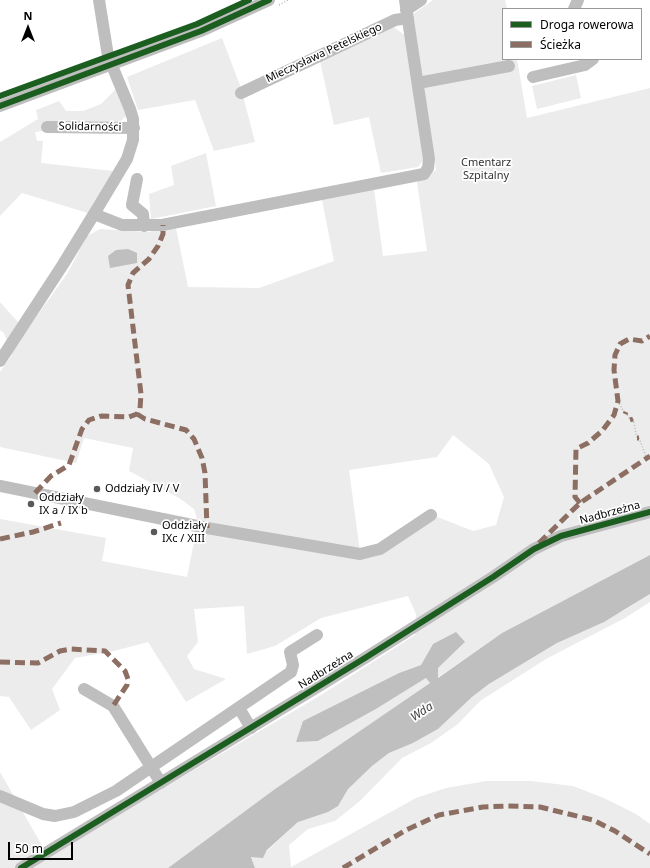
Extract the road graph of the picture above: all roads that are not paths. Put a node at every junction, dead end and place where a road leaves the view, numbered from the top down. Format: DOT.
graph roads {
  1 [pos="99,0"];
  2 [pos="269,0"];
  3 [pos="421,0"];
  4 [pos="406,9"];
  5 [pos="592,60"];
  6 [pos="111,65"];
  7 [pos="509,66"];
  8 [pos="533,77"];
  9 [pos="418,82"];
  10 [pos="241,93"];
  11 [pos="0,106"];
  12 [pos="47,127"];
  13 [pos="134,128"];
  14 [pos="137,179"];
  15 [pos="94,214"];
  16 [pos="144,226"];
  17 [pos="0,361"];
  18 [pos="0,486"];
  19 [pos="650,512"];
  20 [pos="431,515"];
  21 [pos="317,635"];
  22 [pos="84,689"];
  23 [pos="239,708"];
  24 [pos="251,728"];
  25 [pos="151,767"];
  26 [pos="161,783"];
  27 [pos="0,796"];
  28 [pos="21,868"];
  1 -- 6 [label="street"];
  2 -- 6 [label="street"];
  3 -- 4 [label="street, Mieczysława Petelskiego"];
  4 -- 9 [label="street"];
  4 -- 10 [label="street, Mieczysława Petelskiego"];
  5 -- 8 [label="street"];
  6 -- 11 [label="street"];
  6 -- 13 [label="street"];
  7 -- 9 [label="street"];
  9 -- 16 [label="street"];
  12 -- 13 [label="street, Solidarności"];
  13 -- 15 [label="street"];
  14 -- 16 [label="street"];
  15 -- 16 [label="street"];
  15 -- 17 [label="street"];
  18 -- 20 [label="street"];
  19 -- 24 [label="street, Nadbrzeżna"];
  21 -- 23 [label="street"];
  22 -- 25 [label="street"];
  23 -- 24 [label="street"];
  23 -- 25 [label="street"];
  24 -- 26 [label="street, Nadbrzeżna"];
  25 -- 26 [label="street"];
  25 -- 27 [label="street"];
  26 -- 28 [label="street, Nadbrzeżna"];
}
